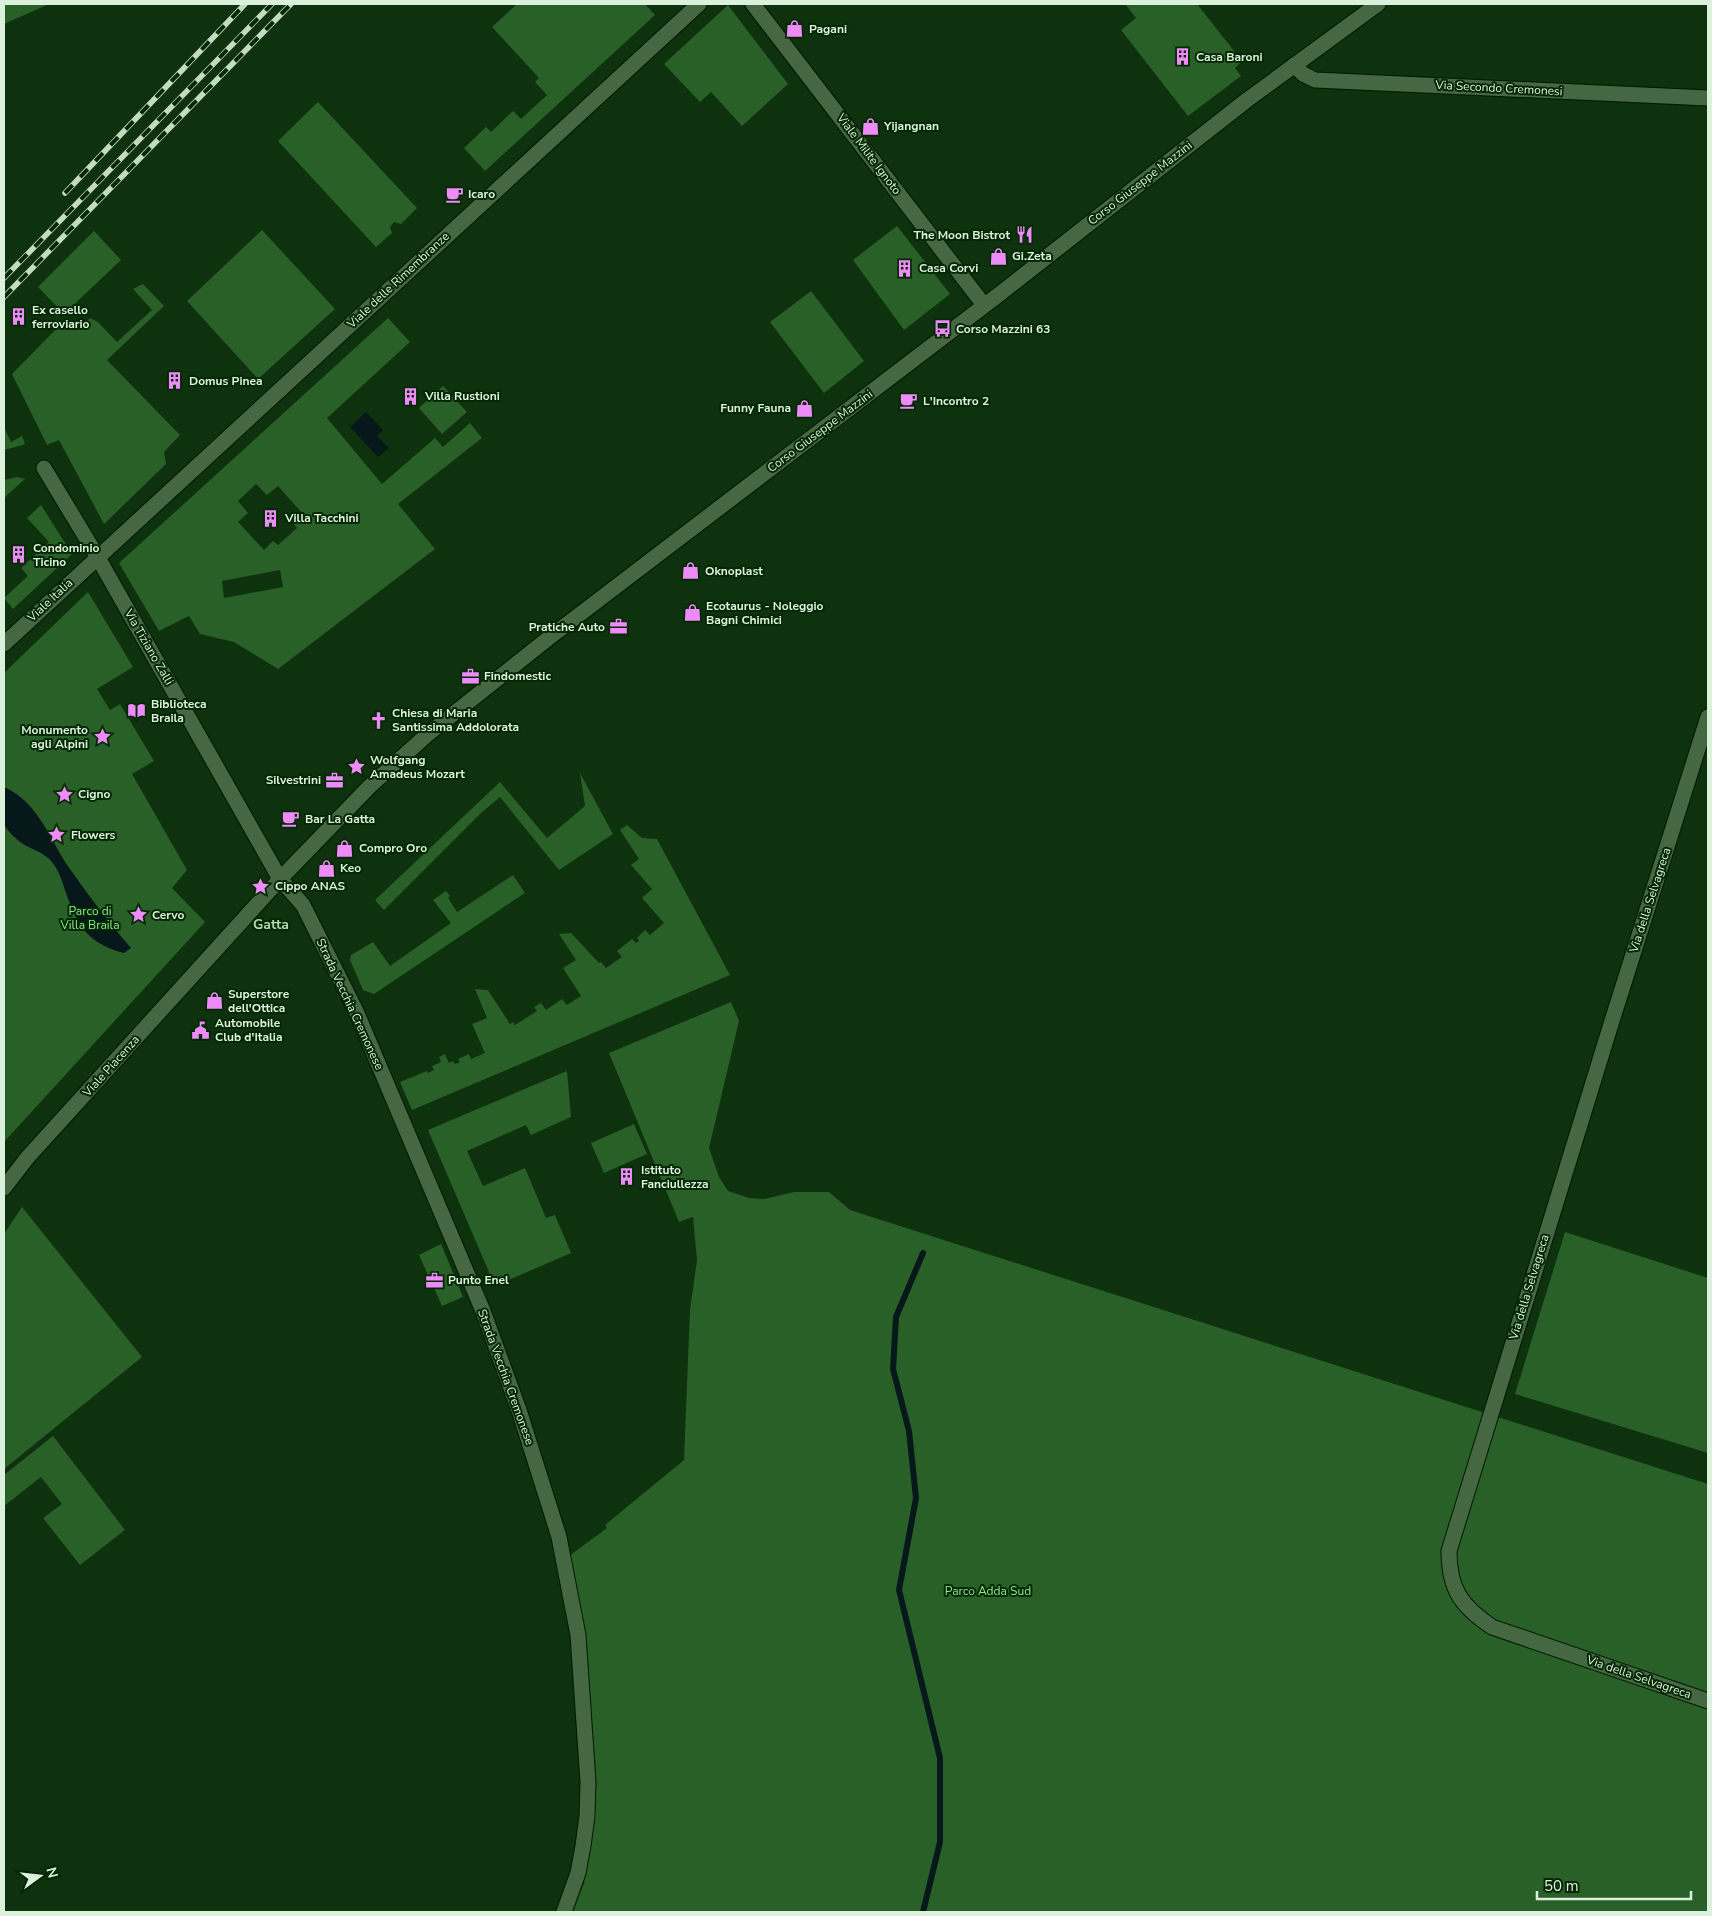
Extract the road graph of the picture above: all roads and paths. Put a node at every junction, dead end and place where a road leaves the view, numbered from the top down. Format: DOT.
graph roads {
  1 [pos="699,4"];
  2 [pos="753,4"];
  3 [pos="1378,4"];
  4 [pos="1294,65"];
  5 [pos="1708,98"];
  6 [pos="984,305"];
  7 [pos="44,468"];
  8 [pos="97,556"];
  9 [pos="4,644"];
  10 [pos="1708,717"];
  11 [pos="280,879"];
  12 [pos="219,947"];
  13 [pos="4,1188"];
  14 [pos="1708,1701"];
  15 [pos="564,1912"];
  1 -- 8 [label="street, Viale delle Rimembranze"];
  2 -- 6 [label="street, Viale Milite Ignoto"];
  3 -- 4 [label="street, Corso Giuseppe Mazzini"];
  4 -- 5 [label="street, Via Secondo Cremonesi"];
  4 -- 6 [label="street, Corso Giuseppe Mazzini"];
  6 -- 11 [label="street, Corso Giuseppe Mazzini"];
  7 -- 8 [label="street, Via Tiziano Zalli"];
  8 -- 9 [label="street, Viale Italia"];
  8 -- 11 [label="street, Via Tiziano Zalli"];
  10 -- 14 [label="street, Via della Selvagreca"];
  11 -- 12 [label="street, Corso Giuseppe Mazzini"];
  11 -- 15 [label="street, Strada Vecchia Cremonese"];
  12 -- 13 [label="street, Viale Piacenza"];
}
